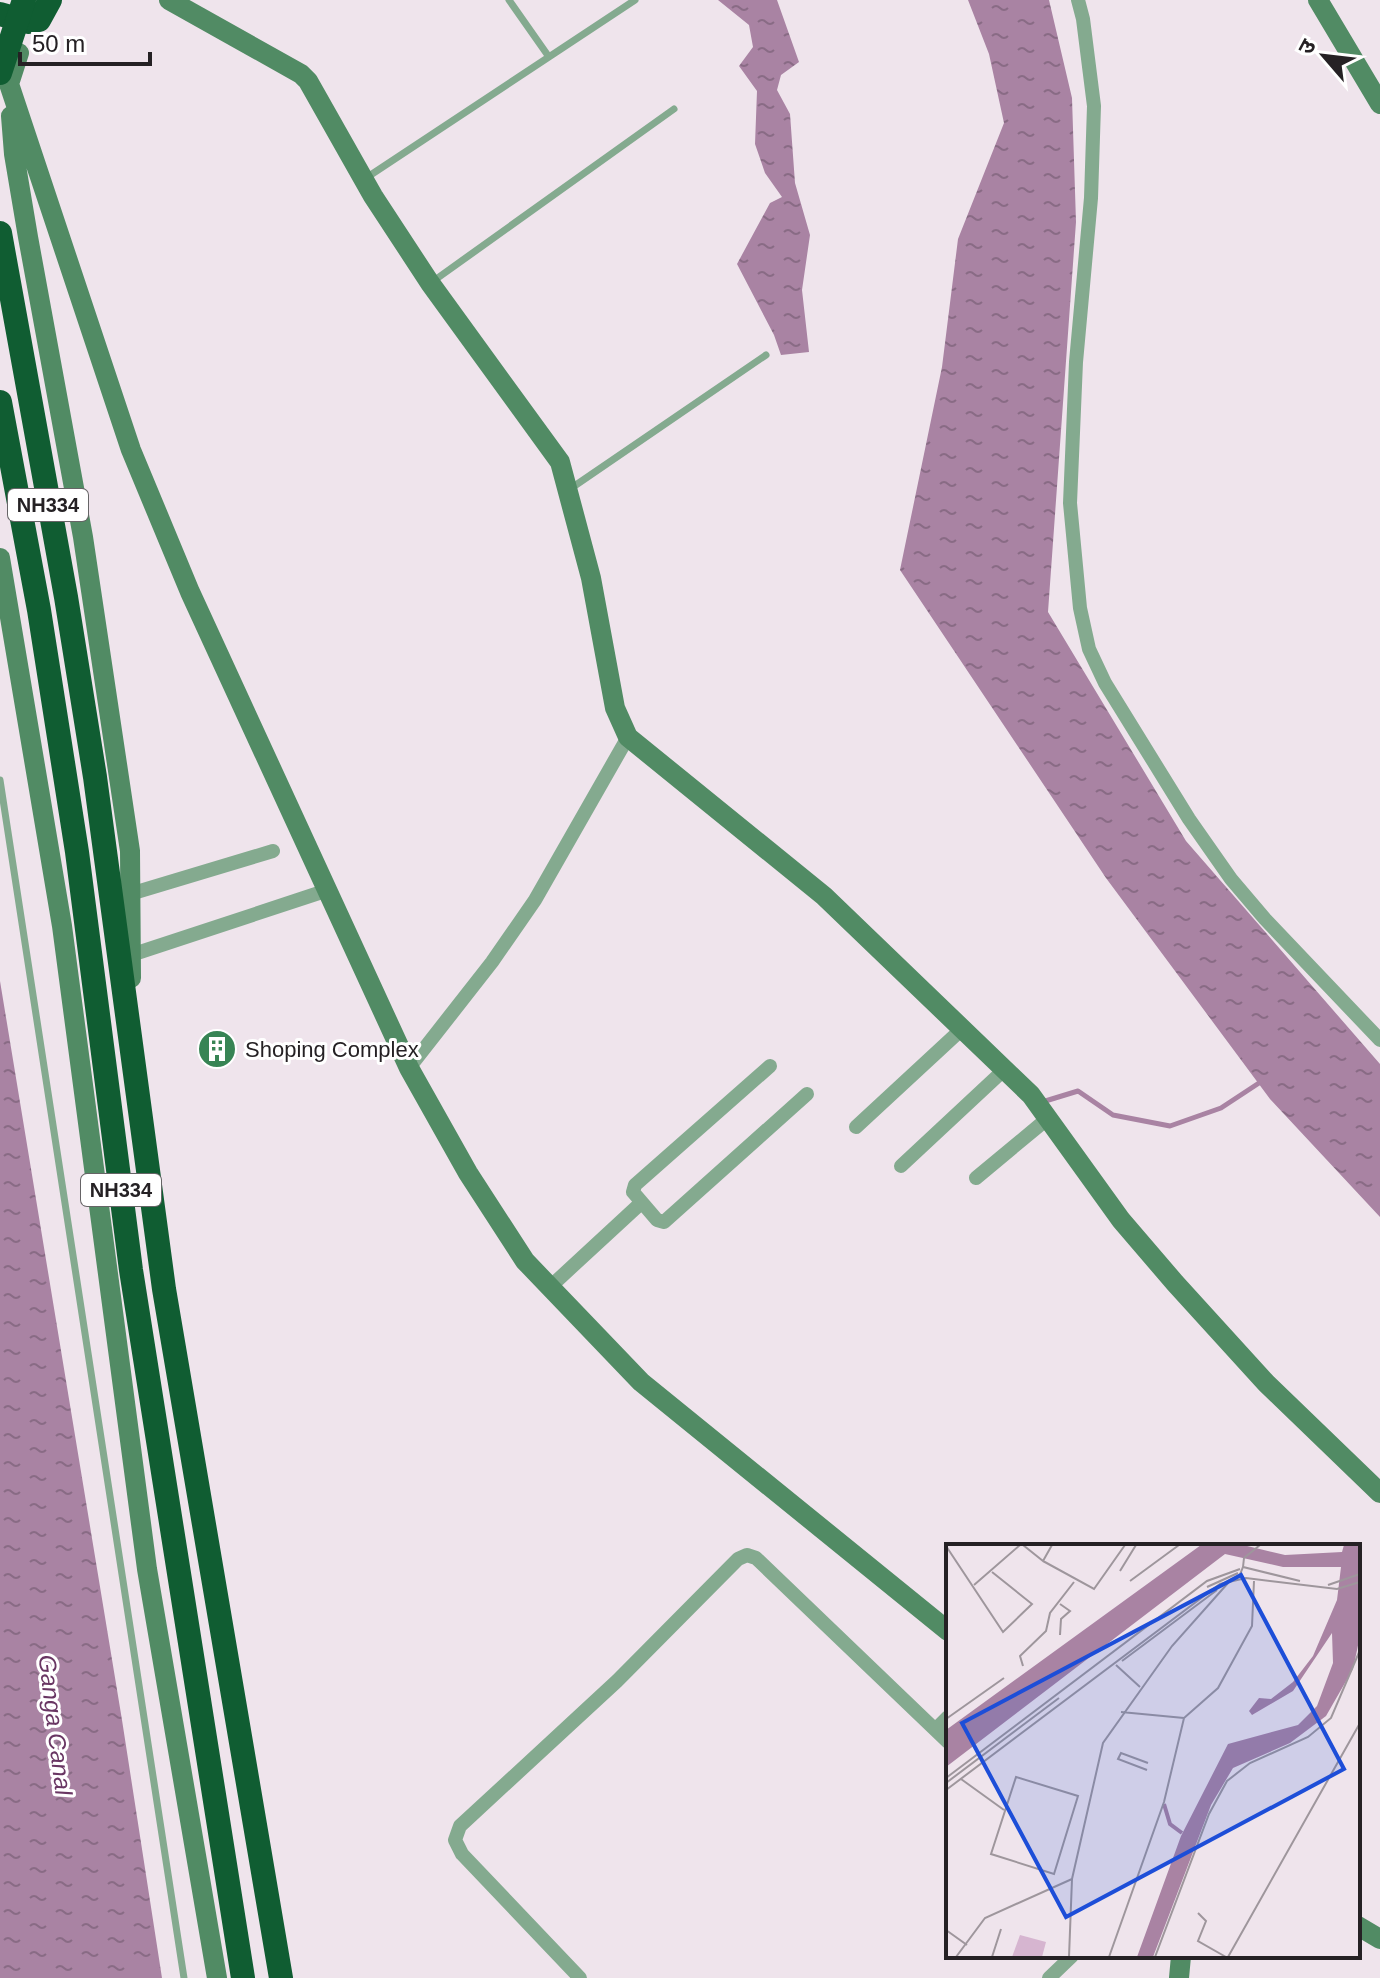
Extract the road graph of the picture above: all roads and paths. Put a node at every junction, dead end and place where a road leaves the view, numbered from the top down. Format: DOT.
graph roads {
  1 [pos="50,0"];
  2 [pos="169,0"];
  3 [pos="509,0"];
  4 [pos="635,0"];
  5 [pos="1078,0"];
  6 [pos="1318,0"];
  7 [pos="26,11"];
  8 [pos="0,14"];
  9 [pos="549,57"];
  10 [pos="4,78"];
  11 [pos="1380,104"];
  12 [pos="674,109"];
  13 [pos="364,179"];
  14 [pos="0,233"];
  15 [pos="430,283"];
  16 [pos="766,355"];
  17 [pos="0,402"];
  18 [pos="568,490"];
  19 [pos="0,558"];
  20 [pos="628,737"];
  21 [pos="0,780"];
  22 [pos="273,851"];
  23 [pos="328,890"];
  24 [pos="130,894"];
  25 [pos="131,955"];
  26 [pos="963,1028"];
  27 [pos="1380,1040"];
  28 [pos="132,1044"];
  29 [pos="770,1066"];
  30 [pos="409,1068"];
  31 [pos="1005,1069"];
  32 [pos="807,1094"];
  33 [pos="1047,1119"];
  34 [pos="856,1127"];
  35 [pos="901,1166"];
  36 [pos="976,1178"];
  37 [pos="641,1203"];
  38 [pos="550,1287"];
  39 [pos="1380,1493"];
  40 [pos="946,1629"];
  41 [pos="946,1719"];
  42 [pos="936,1729"];
  43 [pos="946,1740"];
  44 [pos="1360,1927"];
  45 [pos="1380,1939"];
  46 [pos="1070,1958"];
  47 [pos="1181,1958"];
  48 [pos="184,1978"];
  49 [pos="217,1978"];
  50 [pos="243,1978"];
  51 [pos="281,1978"];
  52 [pos="580,1978"];
  53 [pos="1049,1978"];
  54 [pos="1179,1978"];
  1 -- 7 [label="highway"];
  2 -- 13 [label="street"];
  3 -- 9 [label="lane"];
  4 -- 9 [label="lane"];
  5 -- 27 [label="street"];
  6 -- 11 [label="street"];
  7 -- 8 [label="highway"];
  7 -- 10 [label="highway, bridge"];
  9 -- 13 [label="lane"];
  10 -- 23 [label="street"];
  10 -- 24 [label="street"];
  12 -- 15 [label="lane"];
  13 -- 15 [label="street"];
  14 -- 28 [label="highway, NH334"];
  15 -- 18 [label="street"];
  16 -- 18 [label="lane"];
  17 -- 50 [label="highway, NH334"];
  18 -- 20 [label="street"];
  19 -- 49 [label="street"];
  20 -- 26 [label="street"];
  20 -- 30 [label="street"];
  21 -- 48 [label="lane"];
  22 -- 24 [label="street"];
  23 -- 25 [label="street"];
  23 -- 30 [label="street"];
  24 -- 25 [label="street"];
  25 -- 28 [label="street"];
  26 -- 31 [label="street"];
  26 -- 34 [label="street"];
  28 -- 51 [label="highway, NH334"];
  29 -- 37 [label="street"];
  30 -- 38 [label="street"];
  31 -- 33 [label="street"];
  31 -- 35 [label="street"];
  32 -- 37 [label="street"];
  33 -- 36 [label="street"];
  33 -- 39 [label="street"];
  37 -- 38 [label="street"];
  38 -- 40 [label="street"];
  41 -- 42 [label="street"];
  42 -- 43 [label="street"];
  42 -- 52 [label="street"];
  44 -- 45 [label="street"];
  46 -- 53 [label="street"];
  47 -- 54 [label="street"];
}
